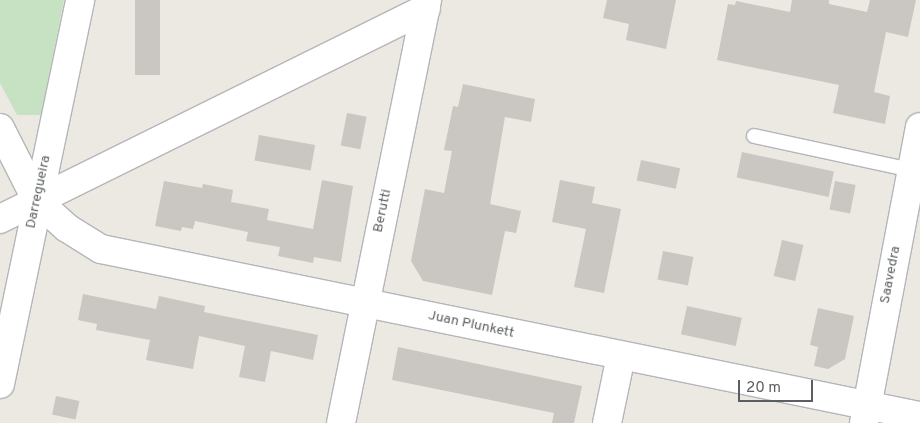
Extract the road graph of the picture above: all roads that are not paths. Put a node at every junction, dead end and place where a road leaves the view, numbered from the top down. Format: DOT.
graph roads {
  1 [pos="80,0"];
  2 [pos="426,4"];
  3 [pos="920,127"];
  4 [pos="0,128"];
  5 [pos="754,136"];
  6 [pos="911,170"];
  7 [pos="37,201"];
  8 [pos="0,219"];
  9 [pos="363,303"];
  10 [pos="621,356"];
  11 [pos="0,384"];
  12 [pos="865,414"];
  13 [pos="920,416"];
  14 [pos="340,423"];
  15 [pos="607,423"];
  1 -- 7 [label="street, Darregueira"];
  2 -- 7 [label="street"];
  2 -- 9 [label="street, Berutti"];
  3 -- 6 [label="street, Saavedra"];
  4 -- 7 [label="street"];
  5 -- 6 [label="lane"];
  6 -- 12 [label="street, Saavedra"];
  7 -- 8 [label="street"];
  7 -- 9 [label="street, Juan Plunkett"];
  7 -- 11 [label="street, Darregueira"];
  9 -- 10 [label="street, Juan Plunkett"];
  9 -- 14 [label="street, Berutti"];
  10 -- 12 [label="street, Juan Plunkett"];
  10 -- 15 [label="street"];
  12 -- 13 [label="street, Juan Plunkett"];
}
